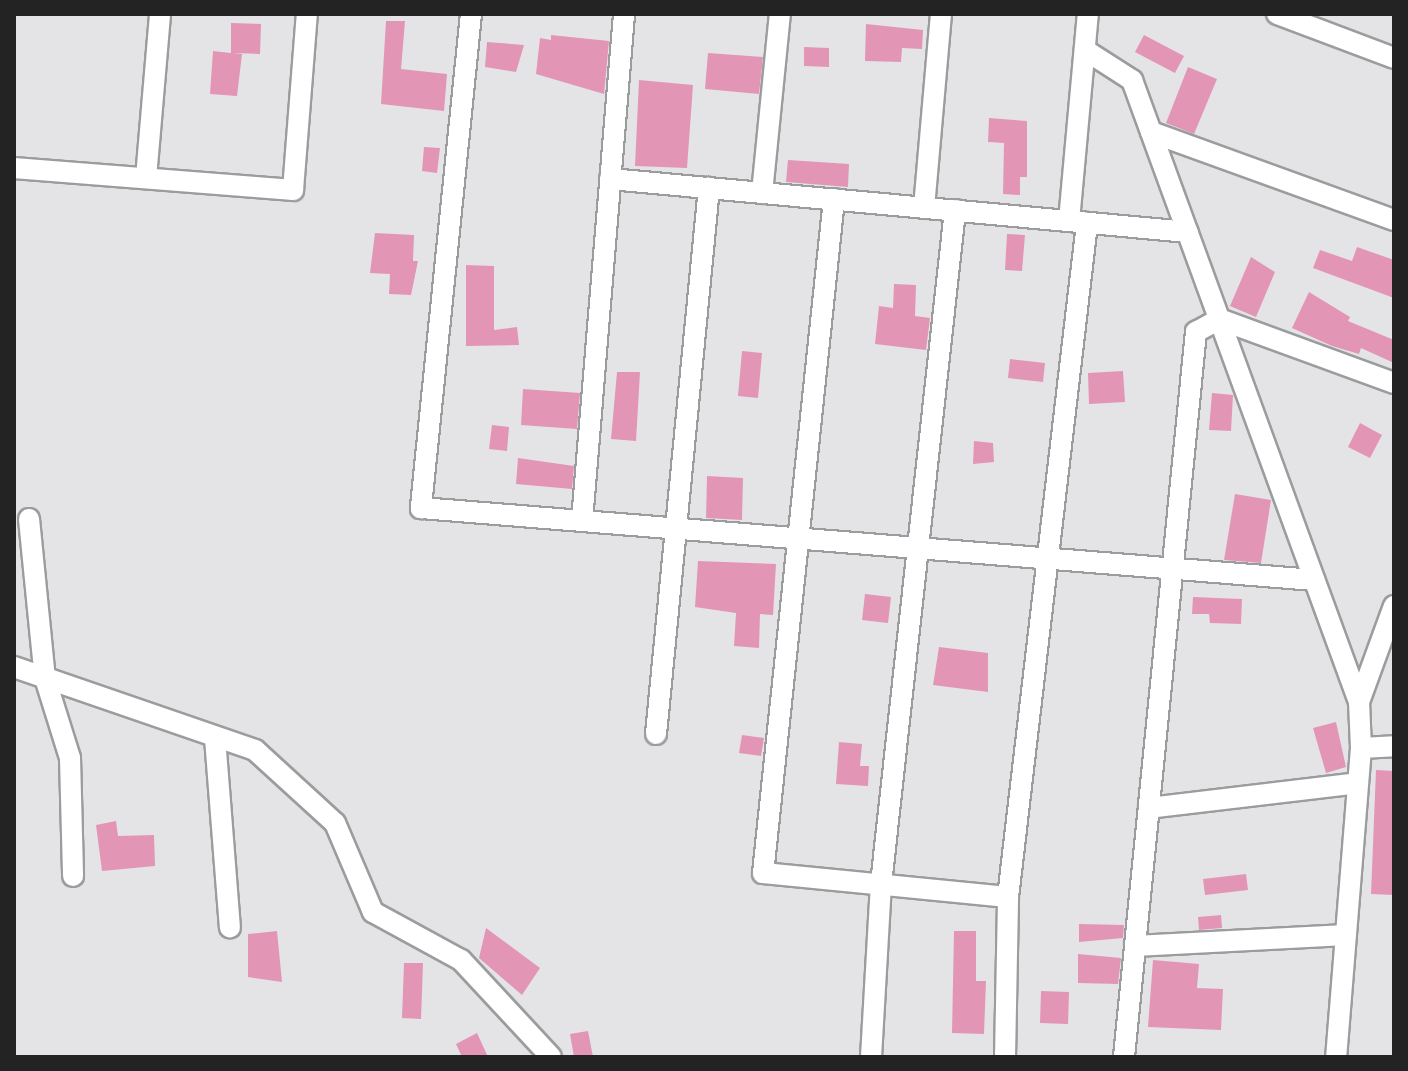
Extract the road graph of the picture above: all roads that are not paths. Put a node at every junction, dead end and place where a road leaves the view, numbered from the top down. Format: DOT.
graph roads {
  1 [pos="160,14"];
  2 [pos="307,14"];
  3 [pos="471,14"];
  4 [pos="624,14"];
  5 [pos="780,14"];
  6 [pos="941,14"];
  7 [pos="1088,14"];
  8 [pos="1277,14"];
  9 [pos="1085,50"];
  10 [pos="1394,58"];
  11 [pos="1151,132"];
  12 [pos="14,168"];
  13 [pos="146,178"];
  14 [pos="610,179"];
  15 [pos="709,188"];
  16 [pos="762,193"];
  17 [pos="834,199"];
  18 [pos="924,208"];
  19 [pos="955,210"];
  20 [pos="1394,220"];
  21 [pos="1078,222"];
  22 [pos="1188,232"];
  23 [pos="1219,319"];
  24 [pos="1394,383"];
  25 [pos="29,519"];
  26 [pos="582,521"];
  27 [pos="676,528"];
  28 [pos="799,539"];
  29 [pos="918,548"];
  30 [pos="1047,559"];
  31 [pos="1172,569"];
  32 [pos="1314,580"];
  33 [pos="1394,606"];
  34 [pos="14,667"];
  35 [pos="45,678"];
  36 [pos="1359,702"];
  37 [pos="656,734"];
  38 [pos="215,738"];
  39 [pos="1394,746"];
  40 [pos="1361,748"];
  41 [pos="1358,783"];
  42 [pos="1149,808"];
  43 [pos="73,876"];
  44 [pos="881,884"];
  45 [pos="1008,897"];
  46 [pos="230,927"];
  47 [pos="1346,935"];
  48 [pos="1135,946"];
  49 [pos="551,1057"];
  50 [pos="871,1057"];
  51 [pos="1005,1057"];
  52 [pos="1124,1057"];
  53 [pos="1336,1057"];
  1 -- 13 [label="street"];
  2 -- 13 [label="street"];
  3 -- 26 [label="street"];
  4 -- 14 [label="street"];
  5 -- 16 [label="street"];
  6 -- 18 [label="street"];
  7 -- 9 [label="street"];
  8 -- 10 [label="street"];
  9 -- 11 [label="street"];
  9 -- 21 [label="street"];
  11 -- 20 [label="street"];
  11 -- 22 [label="street"];
  12 -- 13 [label="street"];
  14 -- 15 [label="street"];
  14 -- 26 [label="street"];
  15 -- 16 [label="street"];
  15 -- 27 [label="street"];
  16 -- 17 [label="street"];
  17 -- 18 [label="street"];
  17 -- 28 [label="street"];
  18 -- 19 [label="street"];
  19 -- 21 [label="street"];
  19 -- 29 [label="street"];
  21 -- 22 [label="street"];
  21 -- 30 [label="street"];
  22 -- 23 [label="street"];
  23 -- 24 [label="street"];
  23 -- 31 [label="street"];
  23 -- 32 [label="street"];
  25 -- 35 [label="street"];
  26 -- 27 [label="street"];
  27 -- 28 [label="street"];
  27 -- 37 [label="street"];
  28 -- 29 [label="street"];
  28 -- 44 [label="street"];
  29 -- 30 [label="street"];
  29 -- 44 [label="street"];
  30 -- 31 [label="street"];
  30 -- 45 [label="street"];
  31 -- 32 [label="street"];
  31 -- 42 [label="street"];
  32 -- 36 [label="street"];
  33 -- 36 [label="street"];
  34 -- 35 [label="street"];
  35 -- 38 [label="street"];
  35 -- 43 [label="street"];
  36 -- 40 [label="street"];
  38 -- 46 [label="street"];
  38 -- 49 [label="street"];
  39 -- 40 [label="street"];
  40 -- 41 [label="street"];
  41 -- 42 [label="street"];
  41 -- 47 [label="street"];
  42 -- 48 [label="street"];
  44 -- 45 [label="street"];
  44 -- 50 [label="street"];
  45 -- 51 [label="street"];
  47 -- 48 [label="street"];
  47 -- 53 [label="street"];
  48 -- 52 [label="street"];
}
